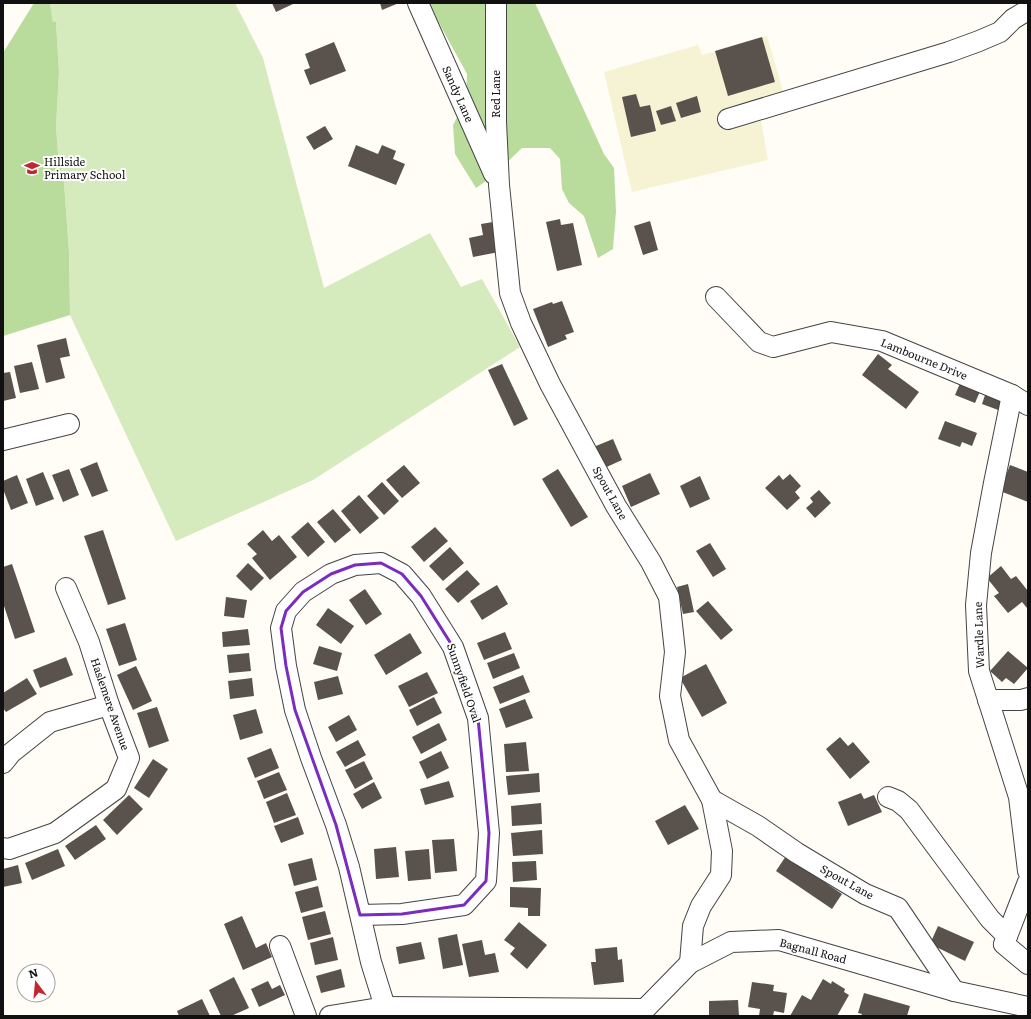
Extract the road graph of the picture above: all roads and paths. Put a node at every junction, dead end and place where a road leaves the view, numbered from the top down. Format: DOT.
graph roads {
  1 [pos="418,3"];
  2 [pos="496,3"];
  3 [pos="1028,10"];
  4 [pos="728,119"];
  5 [pos="499,185"];
  6 [pos="716,297"];
  7 [pos="1020,400"];
  8 [pos="69,424"];
  9 [pos="3,440"];
  10 [pos="66,588"];
  11 [pos="1028,698"];
  12 [pos="988,700"];
  13 [pos="110,706"];
  14 [pos="3,763"];
  15 [pos="1022,789"];
  16 [pos="888,797"];
  17 [pos="712,800"];
  18 [pos="3,848"];
  19 [pos="1028,871"];
  20 [pos="1028,882"];
  21 [pos="360,914"];
  22 [pos="1007,936"];
  23 [pos="280,946"];
  24 [pos="690,963"];
  25 [pos="1028,964"];
  26 [pos="954,991"];
  27 [pos="385,1007"];
  28 [pos="1028,1007"];
  29 [pos="306,1016"];
  30 [pos="330,1016"];
  1 -- 5 [label="street, Sandy Lane"];
  2 -- 5 [label="street, Red Lane"];
  3 -- 4 [label="street"];
  5 -- 17 [label="street, Spout Lane"];
  6 -- 7 [label="street, Lambourne Drive"];
  7 -- 12 [label="street, Wardle Lane"];
  8 -- 9 [label="street"];
  10 -- 13 [label="street, Haslemere Avenue"];
  11 -- 12 [label="street"];
  12 -- 15 [label="street, Wardle Lane"];
  13 -- 14 [label="street"];
  13 -- 18 [label="street, Haslemere Avenue"];
  15 -- 19 [label="street, Wardle Lane"];
  16 -- 22 [label="street"];
  17 -- 24 [label="street, Spout Lane"];
  17 -- 26 [label="street, Spout Lane"];
  20 -- 22 [label="street"];
  21 -- 21 [label="street, Sunnyfield Oval"];
  21 -- 27 [label="street, Sunnyfield Oval"];
  22 -- 25 [label="street"];
  23 -- 29 [label="street"];
  24 -- 26 [label="street, Bagnall Road"];
  24 -- 27 [label="street, Bagnall Road"];
  26 -- 28 [label="street, Bagnall Road"];
  27 -- 30 [label="street, Bagnall Road"];
}
